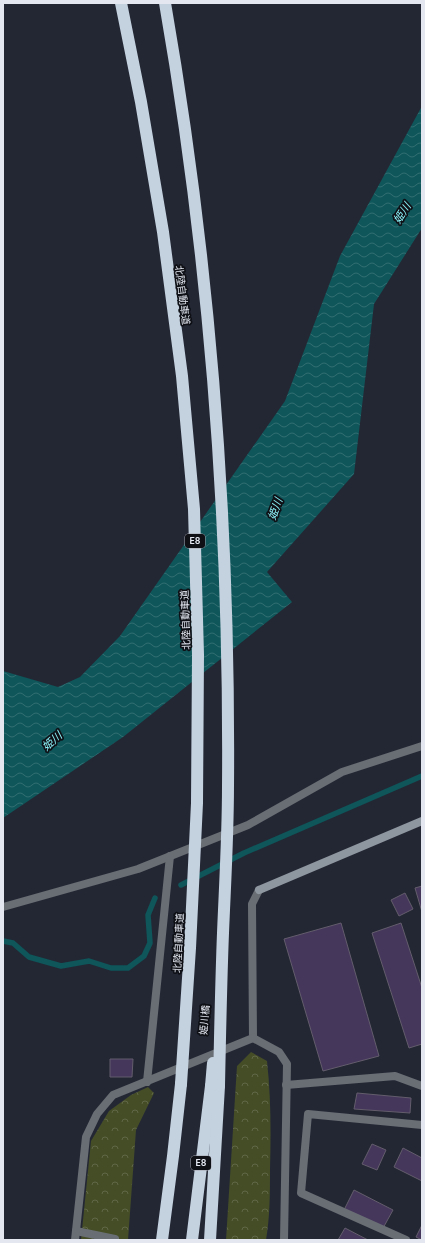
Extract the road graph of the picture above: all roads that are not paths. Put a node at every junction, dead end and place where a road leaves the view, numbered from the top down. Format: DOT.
graph roads {
  1 [pos="121,3"];
  2 [pos="165,3"];
  3 [pos="422,746"];
  4 [pos="422,821"];
  5 [pos="170,856"];
  6 [pos="3,907"];
  7 [pos="253,1038"];
  8 [pos="147,1082"];
  9 [pos="286,1085"];
  10 [pos="215,1086"];
  11 [pos="422,1086"];
  12 [pos="422,1124"];
  13 [pos="173,1156"];
  14 [pos="76,1231"];
  15 [pos="115,1239"];
  16 [pos="75,1240"];
  17 [pos="155,1240"];
  18 [pos="162,1240"];
  19 [pos="192,1240"];
  20 [pos="210,1240"];
  21 [pos="284,1240"];
  22 [pos="406,1240"];
  1 -- 13 [label="highway, 北陸自動車道 / E8, bridge"];
  2 -- 10 [label="highway, bridge"];
  3 -- 5 [label="street"];
  4 -- 7 [label="street"];
  5 -- 6 [label="street"];
  5 -- 8 [label="street"];
  7 -- 8 [label="street"];
  7 -- 9 [label="street"];
  8 -- 14 [label="street"];
  9 -- 11 [label="street"];
  9 -- 21 [label="street"];
  10 -- 19 [label="highway, E8"];
  10 -- 20 [label="highway"];
  12 -- 22 [label="street"];
  13 -- 17 [label="highway"];
  13 -- 18 [label="highway, 北陸自動車道"];
  14 -- 15 [label="street"];
  14 -- 16 [label="street"];
}
